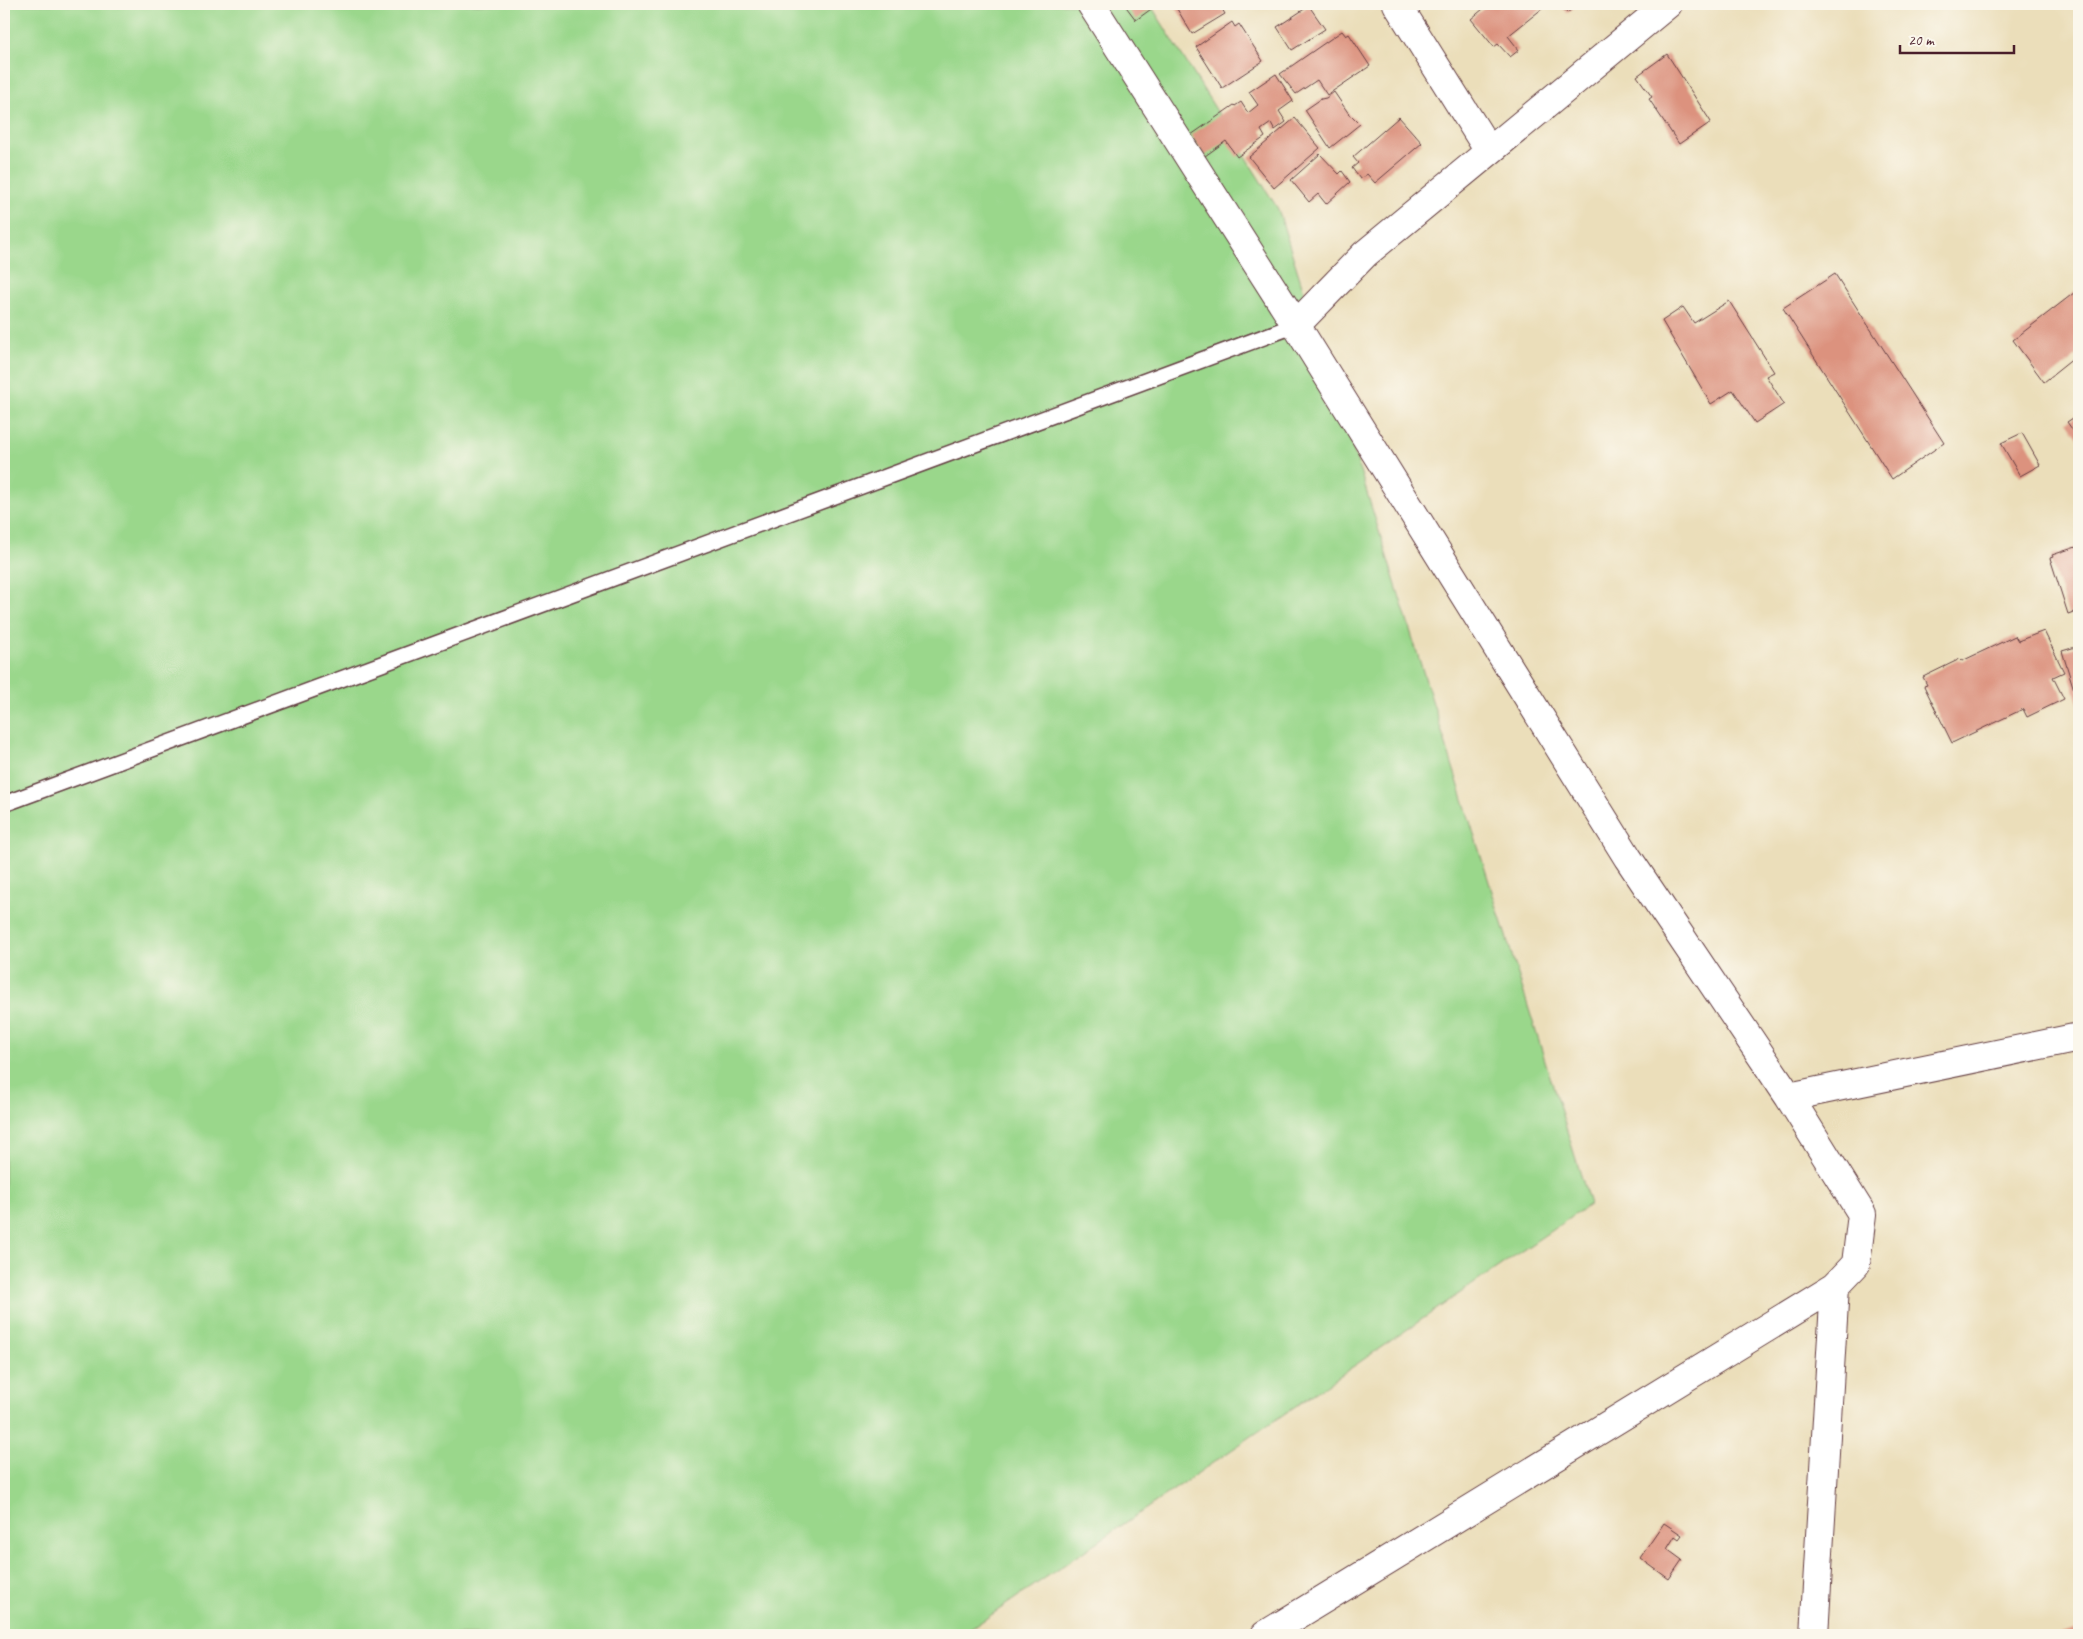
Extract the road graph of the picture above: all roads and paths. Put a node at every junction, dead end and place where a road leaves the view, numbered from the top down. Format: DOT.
graph roads {
  1 [pos="1091,4"];
  2 [pos="1397,4"];
  3 [pos="1668,4"];
  4 [pos="1489,151"];
  5 [pos="1296,324"];
  6 [pos="4,804"];
  7 [pos="2079,1037"];
  8 [pos="1789,1097"];
  9 [pos="1835,1286"];
  10 [pos="1265,1635"];
  11 [pos="1814,1635"];
  1 -- 5 [label="street"];
  2 -- 4 [label="street"];
  3 -- 4 [label="street"];
  4 -- 5 [label="street"];
  5 -- 6 [label="lane"];
  5 -- 8 [label="street"];
  7 -- 8 [label="street"];
  8 -- 9 [label="street"];
  9 -- 10 [label="street"];
  9 -- 11 [label="street"];
}
